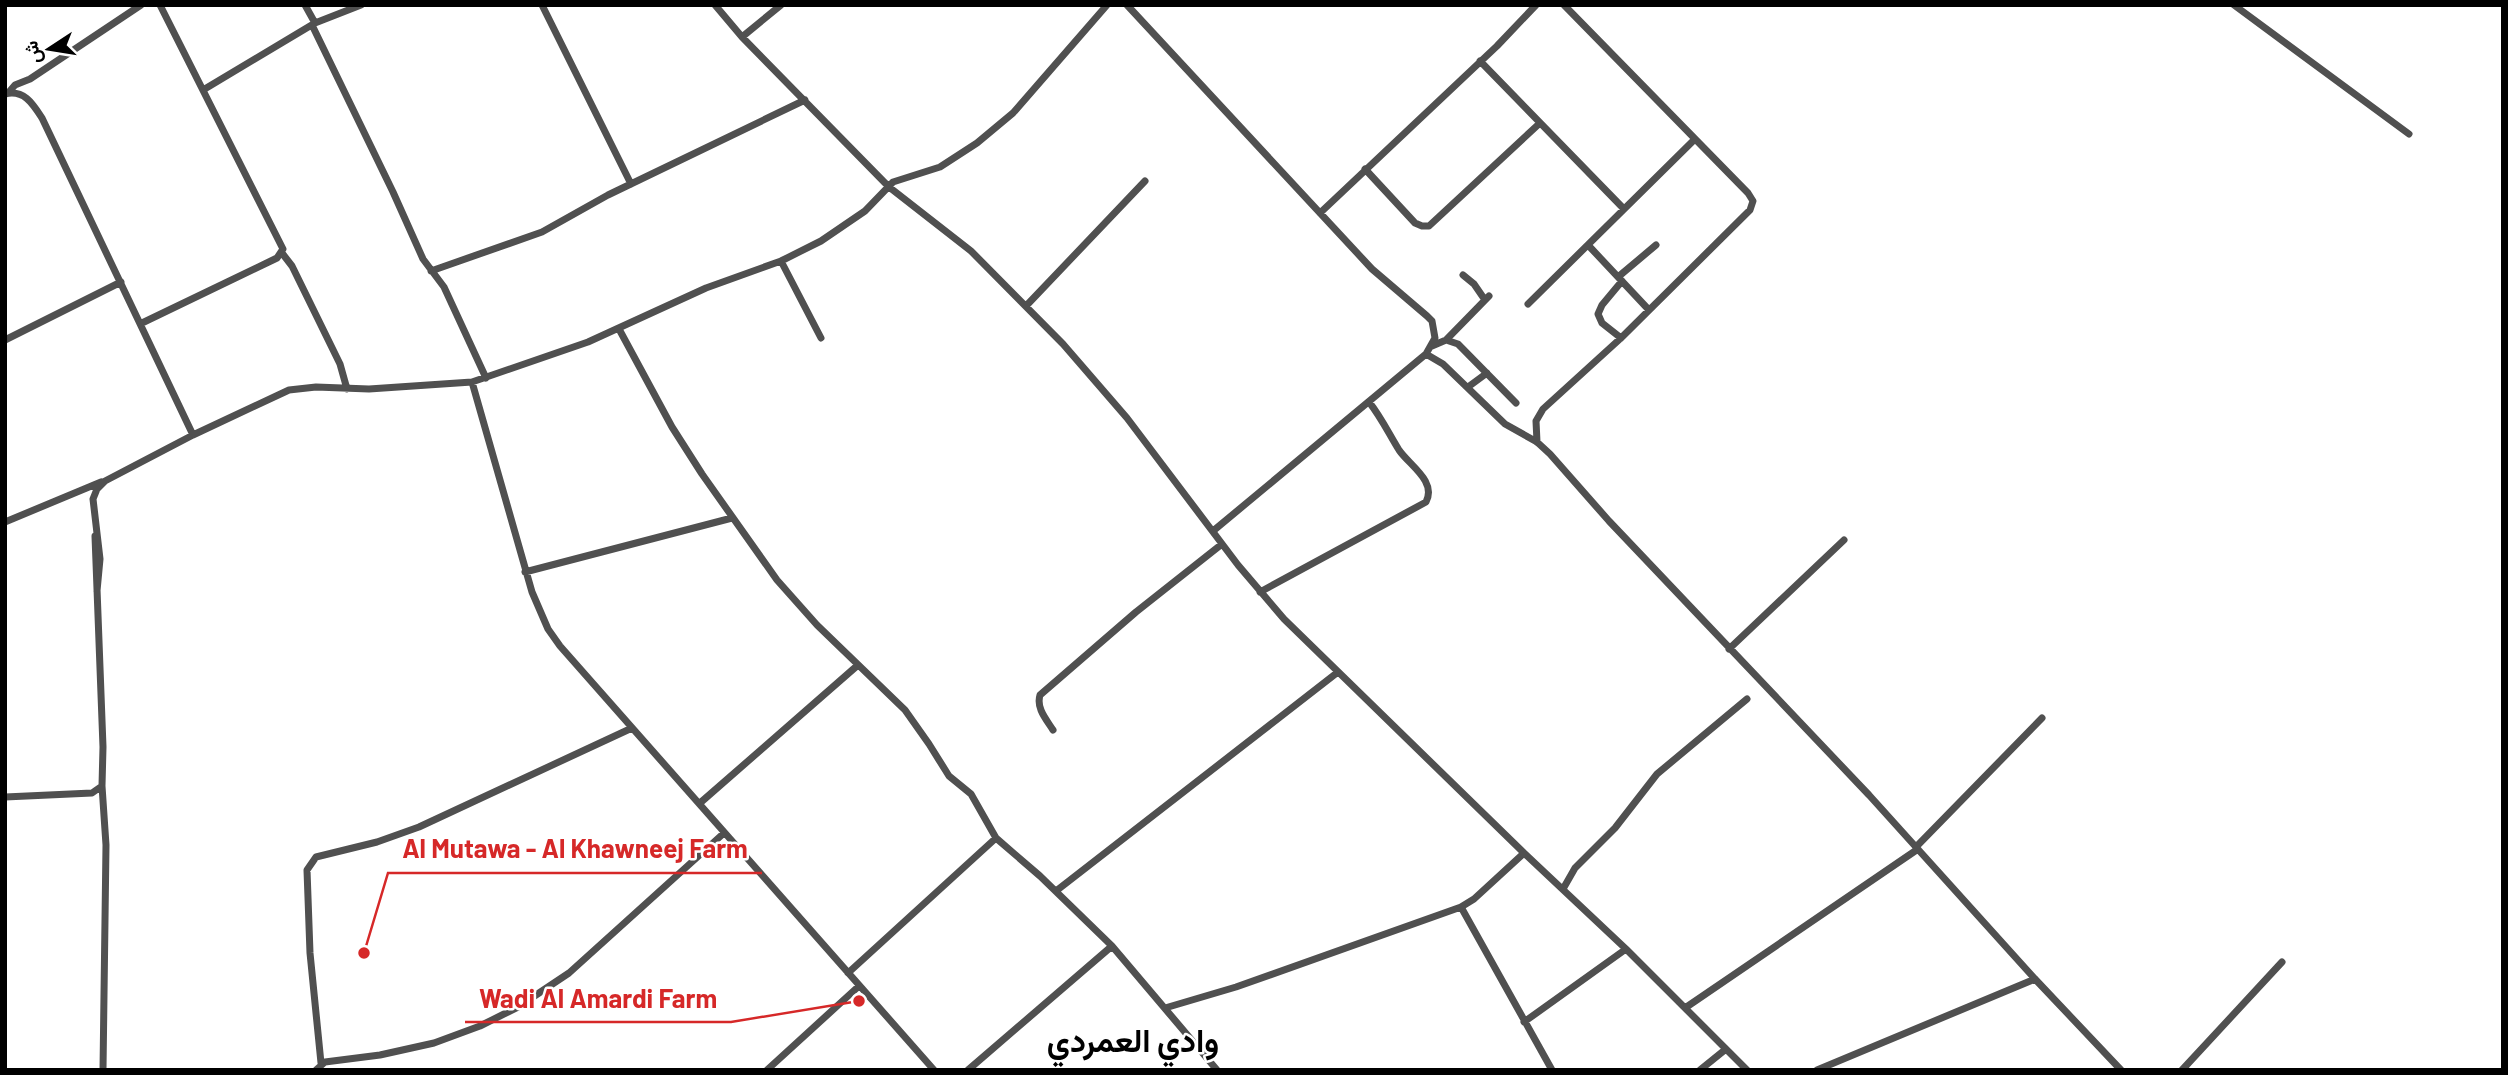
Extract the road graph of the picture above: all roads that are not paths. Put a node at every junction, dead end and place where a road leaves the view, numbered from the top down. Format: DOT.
graph roads {
  1 [pos="141,5"];
  2 [pos="160,5"];
  3 [pos="305,5"];
  4 [pos="361,5"];
  5 [pos="542,5"];
  6 [pos="715,5"];
  7 [pos="781,5"];
  8 [pos="1107,5"];
  9 [pos="1127,5"];
  10 [pos="1536,5"];
  11 [pos="1564,5"];
  12 [pos="2234,5"];
  13 [pos="313,24"];
  14 [pos="742,37"];
  15 [pos="1480,61"];
  16 [pos="203,90"];
  17 [pos="7,93"];
  18 [pos="806,100"];
  19 [pos="1540,123"];
  20 [pos="2409,134"];
  21 [pos="1695,139"];
  22 [pos="1365,169"];
  23 [pos="1146,181"];
  24 [pos="631,184"];
  25 [pos="889,187"];
  26 [pos="1624,209"];
  27 [pos="1320,213"];
  28 [pos="1588,245"];
  29 [pos="1656,245"];
  30 [pos="282,253"];
  31 [pos="781,261"];
  32 [pos="431,271"];
  33 [pos="1463,275"];
  34 [pos="1620,279"];
  35 [pos="121,282"];
  36 [pos="1528,304"];
  37 [pos="1026,306"];
  38 [pos="1649,310"];
  39 [pos="142,323"];
  40 [pos="619,329"];
  41 [pos="821,338"];
  42 [pos="1621,338"];
  43 [pos="5,340"];
  44 [pos="1446,340"];
  45 [pos="1429,350"];
  46 [pos="1487,373"];
  47 [pos="486,378"];
  48 [pos="472,382"];
  49 [pos="1468,387"];
  50 [pos="346,389"];
  51 [pos="1369,401"];
  52 [pos="1516,403"];
  53 [pos="194,435"];
  54 [pos="1536,442"];
  55 [pos="105,481"];
  56 [pos="79,490"];
  57 [pos="94,496"];
  58 [pos="732,518"];
  59 [pos="5,522"];
  60 [pos="1213,531"];
  61 [pos="1844,540"];
  62 [pos="1222,544"];
  63 [pos="526,572"];
  64 [pos="1259,592"];
  65 [pos="1729,649"];
  66 [pos="858,665"];
  67 [pos="1338,672"];
  68 [pos="1747,699"];
  69 [pos="2042,718"];
  70 [pos="632,728"];
  71 [pos="1053,730"];
  72 [pos="102,786"];
  73 [pos="1645,789"];
  74 [pos="5,797"];
  75 [pos="1653,798"];
  76 [pos="700,803"];
  77 [pos="723,833"];
  78 [pos="996,838"];
  79 [pos="1917,848"];
  80 [pos="1524,853"];
  81 [pos="1563,890"];
  82 [pos="1056,891"];
  83 [pos="1461,907"];
  84 [pos="1112,946"];
  85 [pos="1626,949"];
  86 [pos="2282,961"];
  87 [pos="848,972"];
  88 [pos="2035,979"];
  89 [pos="859,986"];
  90 [pos="1165,1008"];
  91 [pos="1685,1008"];
  92 [pos="1524,1022"];
  93 [pos="1726,1049"];
  94 [pos="318,1067"];
  95 [pos="103,1070"];
  96 [pos="767,1070"];
  97 [pos="934,1070"];
  98 [pos="968,1070"];
  99 [pos="1217,1070"];
  100 [pos="1552,1070"];
  101 [pos="1700,1070"];
  102 [pos="1747,1070"];
  103 [pos="1817,1070"];
  104 [pos="2122,1070"];
  105 [pos="2182,1070"];
  1 -- 17 [label="street"];
  2 -- 16 [label="street"];
  3 -- 13 [label="street"];
  4 -- 13 [label="street"];
  5 -- 24 [label="street"];
  6 -- 14 [label="street"];
  7 -- 14 [label="street"];
  8 -- 25 [label="street"];
  9 -- 27 [label="street"];
  10 -- 15 [label="street"];
  11 -- 21 [label="street"];
  12 -- 20 [label="street"];
  13 -- 16 [label="street"];
  13 -- 32 [label="street"];
  14 -- 18 [label="street"];
  15 -- 19 [label="street"];
  15 -- 22 [label="street"];
  16 -- 30 [label="street"];
  17 -- 35 [label="street"];
  18 -- 24 [label="street"];
  18 -- 25 [label="street"];
  19 -- 22 [label="street"];
  19 -- 26 [label="street"];
  21 -- 26 [label="street"];
  21 -- 38 [label="street"];
  22 -- 27 [label="street"];
  23 -- 37 [label="street"];
  24 -- 32 [label="street"];
  25 -- 31 [label="street"];
  25 -- 37 [label="street"];
  26 -- 28 [label="street"];
  27 -- 45 [label="street"];
  28 -- 34 [label="street"];
  28 -- 36 [label="street"];
  29 -- 34 [label="street"];
  30 -- 39 [label="street"];
  30 -- 50 [label="street"];
  31 -- 40 [label="street"];
  31 -- 41 [label="street"];
  32 -- 47 [label="street"];
  33 -- 44 [label="street"];
  34 -- 38 [label="street"];
  34 -- 42 [label="street"];
  35 -- 39 [label="street"];
  35 -- 43 [label="street"];
  37 -- 60 [label="street"];
  38 -- 42 [label="street"];
  39 -- 53 [label="street"];
  40 -- 47 [label="street"];
  40 -- 58 [label="street"];
  42 -- 54 [label="street"];
  44 -- 45 [label="street"];
  44 -- 46 [label="street"];
  45 -- 49 [label="street"];
  45 -- 51 [label="street"];
  46 -- 49 [label="street"];
  46 -- 52 [label="street"];
  47 -- 48 [label="street"];
  48 -- 50 [label="street"];
  48 -- 63 [label="street"];
  49 -- 54 [label="street"];
  50 -- 53 [label="street"];
  51 -- 60 [label="street"];
  51 -- 64 [label="street"];
  53 -- 55 [label="street"];
  54 -- 65 [label="street"];
  55 -- 56 [label="street"];
  55 -- 57 [label="street"];
  56 -- 57 [label="street"];
  56 -- 59 [label="street"];
  57 -- 72 [label="street"];
  58 -- 63 [label="street"];
  58 -- 66 [label="street"];
  60 -- 62 [label="street"];
  61 -- 65 [label="street"];
  62 -- 64 [label="street"];
  62 -- 71 [label="street"];
  63 -- 70 [label="street"];
  64 -- 67 [label="street"];
  65 -- 79 [label="street"];
  66 -- 76 [label="street"];
  66 -- 78 [label="street"];
  67 -- 80 [label="street"];
  67 -- 82 [label="street"];
  68 -- 73 [label="street"];
  69 -- 79 [label="street"];
  70 -- 76 [label="street"];
  70 -- 94 [label="street"];
  72 -- 74 [label="street"];
  72 -- 95 [label="street"];
  73 -- 75 [label="street"];
  73 -- 81 [label="street"];
  76 -- 77 [label="street"];
  77 -- 87 [label="street"];
  77 -- 94 [label="street"];
  78 -- 82 [label="street"];
  78 -- 87 [label="street"];
  79 -- 88 [label="street"];
  79 -- 91 [label="street"];
  80 -- 81 [label="street"];
  80 -- 83 [label="street"];
  81 -- 85 [label="street"];
  82 -- 84 [label="street"];
  83 -- 90 [label="street"];
  83 -- 92 [label="street"];
  84 -- 90 [label="street"];
  84 -- 98 [label="street"];
  85 -- 91 [label="street"];
  85 -- 92 [label="street"];
  86 -- 105 [label="street"];
  87 -- 89 [label="street"];
  88 -- 103 [label="street"];
  88 -- 104 [label="street"];
  89 -- 96 [label="street"];
  89 -- 97 [label="street"];
  90 -- 99 [label="street"];
  91 -- 93 [label="street"];
  92 -- 100 [label="street"];
  93 -- 101 [label="street"];
  93 -- 102 [label="street"];
}
